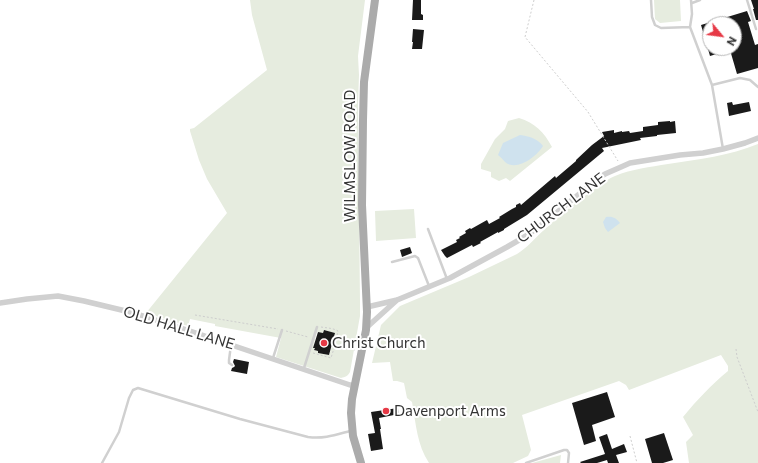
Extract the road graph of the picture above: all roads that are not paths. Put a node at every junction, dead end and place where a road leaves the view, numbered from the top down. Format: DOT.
graph roads {
  1 [pos="375,0"];
  2 [pos="651,0"];
  3 [pos="700,0"];
  4 [pos="746,0"];
  5 [pos="691,1"];
  6 [pos="690,27"];
  7 [pos="756,29"];
  8 [pos="712,85"];
  9 [pos="758,87"];
  10 [pos="758,138"];
  11 [pos="723,149"];
  12 [pos="428,229"];
  13 [pos="392,262"];
  14 [pos="447,279"];
  15 [pos="430,286"];
  16 [pos="397,300"];
  17 [pos="0,303"];
  18 [pos="367,309"];
  19 [pos="317,327"];
  20 [pos="366,328"];
  21 [pos="282,330"];
  22 [pos="232,344"];
  23 [pos="273,359"];
  24 [pos="232,365"];
  25 [pos="303,370"];
  26 [pos="354,385"];
  27 [pos="353,431"];
  28 [pos="102,463"];
  29 [pos="361,463"];
  30 [pos="526,463"];
  31 [pos="568,463"];
  1 -- 18 [label="main road, WILMSLOW ROAD"];
  2 -- 6 [label="lane"];
  3 -- 5 [label="lane"];
  4 -- 7 [label="lane"];
  5 -- 6 [label="lane"];
  6 -- 8 [label="lane"];
  8 -- 9 [label="lane"];
  8 -- 11 [label="lane"];
  10 -- 11 [label="street, CHURCH LANE"];
  11 -- 14 [label="street, CHURCH LANE"];
  12 -- 14 [label="lane"];
  13 -- 15 [label="lane"];
  14 -- 15 [label="street, CHURCH LANE"];
  15 -- 16 [label="street, CHURCH LANE"];
  16 -- 18 [label="street, CHURCH LANE"];
  16 -- 20 [label="street, CHURCH LANE"];
  17 -- 22 [label="street, OLD HALL LANE"];
  18 -- 20 [label="main road, WILMSLOW ROAD"];
  19 -- 25 [label="lane"];
  20 -- 26 [label="main road, WILMSLOW ROAD"];
  21 -- 23 [label="lane"];
  22 -- 23 [label="street, OLD HALL LANE"];
  22 -- 24 [label="lane"];
  23 -- 25 [label="street, OLD HALL LANE"];
  25 -- 26 [label="street, OLD HALL LANE"];
  26 -- 27 [label="main road, WILMSLOW ROAD"];
  27 -- 28 [label="lane"];
  27 -- 29 [label="main road, WILMSLOW ROAD"];
  30 -- 31 [label="lane"];
}
